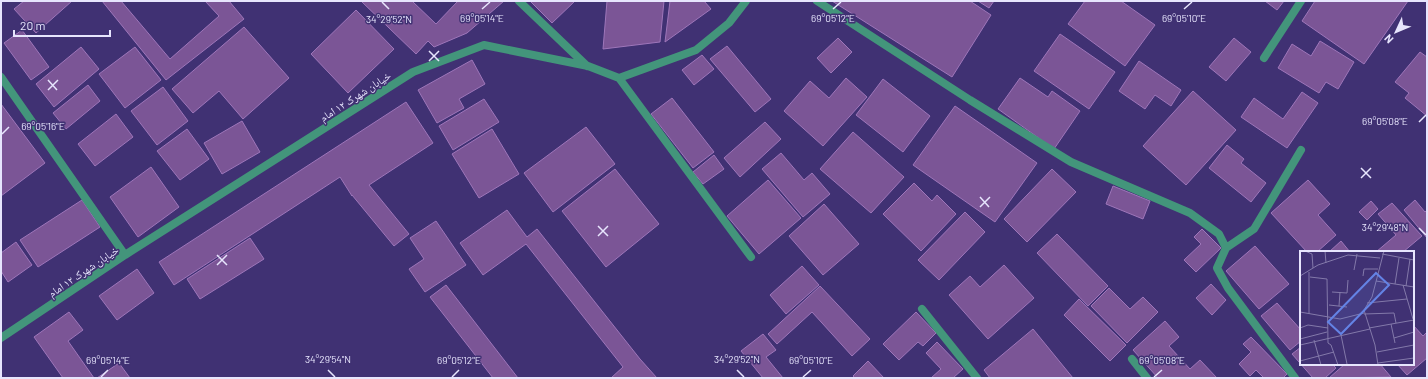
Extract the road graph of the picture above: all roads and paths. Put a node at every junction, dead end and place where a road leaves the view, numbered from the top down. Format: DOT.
graph roads {
  1 [pos="519,1"];
  2 [pos="746,1"];
  3 [pos="817,1"];
  4 [pos="1301,1"];
  5 [pos="1264,58"];
  6 [pos="588,66"];
  7 [pos="1,77"];
  8 [pos="619,78"];
  9 [pos="1301,150"];
  10 [pos="1226,248"];
  11 [pos="125,256"];
  12 [pos="751,257"];
  13 [pos="922,309"];
  14 [pos="1,338"];
  15 [pos="1132,359"];
  16 [pos="976,378"];
  17 [pos="1148,378"];
  18 [pos="1295,378"];
  1 -- 6 [label="street"];
  2 -- 8 [label="street"];
  3 -- 10 [label="street"];
  4 -- 5 [label="street"];
  6 -- 8 [label="street, خیابان شهرک ۱۲ امام"];
  6 -- 11 [label="street, خیابان شهرک ۱۲ امام"];
  7 -- 11 [label="street"];
  8 -- 12 [label="street"];
  9 -- 10 [label="street"];
  10 -- 18 [label="street"];
  11 -- 14 [label="street, خیابان شهرک ۱۲ امام"];
  13 -- 16 [label="street"];
  15 -- 17 [label="street"];
}
